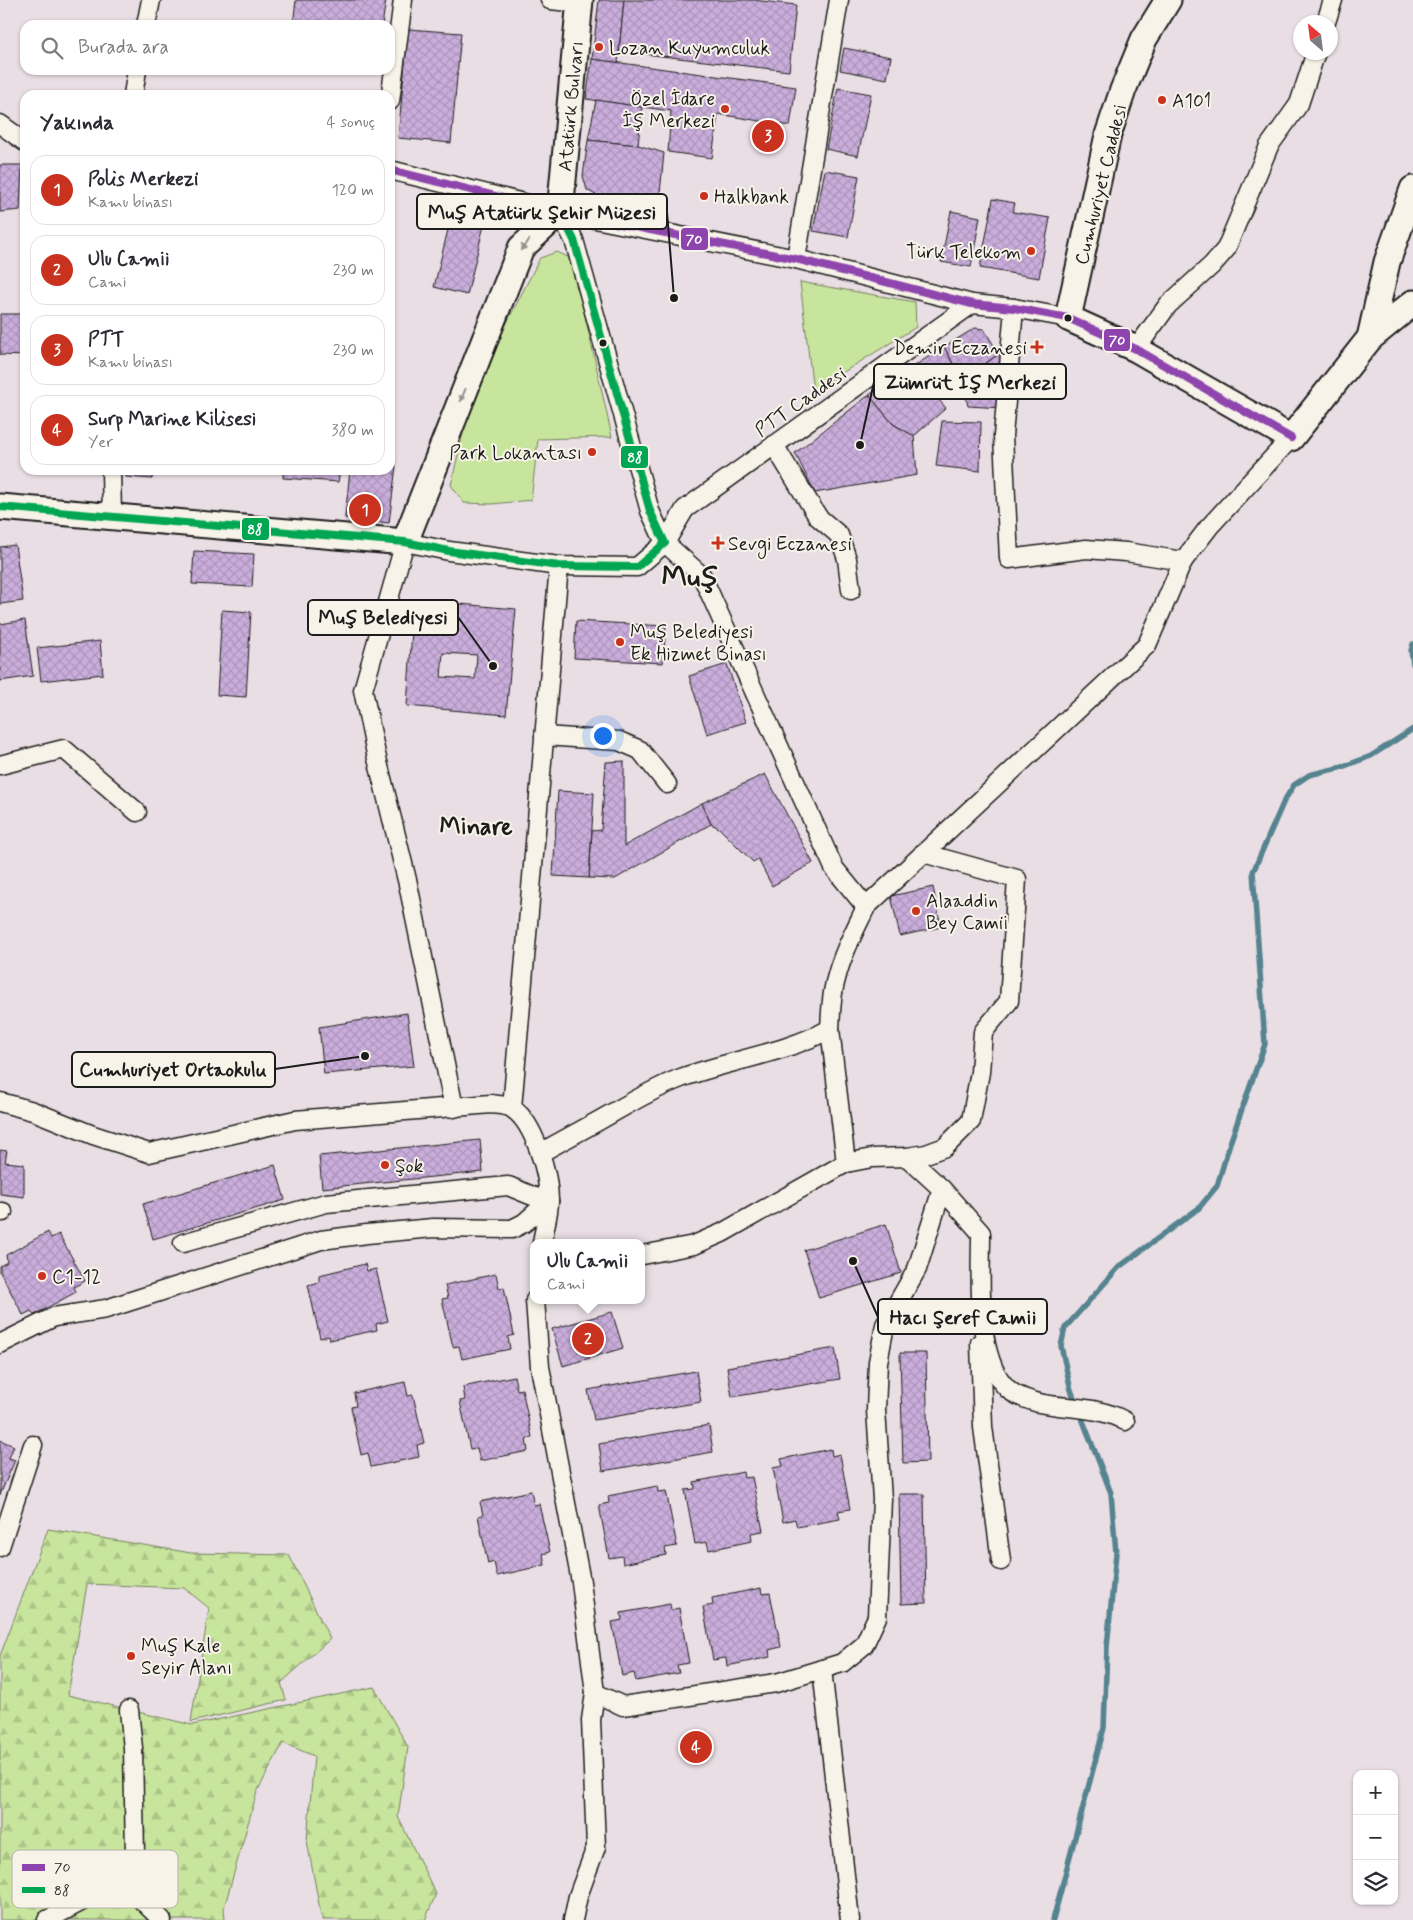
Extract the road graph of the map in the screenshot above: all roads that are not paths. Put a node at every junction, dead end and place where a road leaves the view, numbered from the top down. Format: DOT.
graph roads {
  1 [pos="151,0"];
  2 [pos="403,0"];
  3 [pos="550,0"];
  4 [pos="839,0"];
  5 [pos="1168,0"];
  6 [pos="1333,0"];
  7 [pos="580,2"];
  8 [pos="1328,15"];
  9 [pos="147,20"];
  10 [pos="1314,60"];
  11 [pos="395,62"];
  12 [pos="136,75"];
  13 [pos="393,75"];
  14 [pos="133,90"];
  15 [pos="391,90"];
  16 [pos="0,124"];
  17 [pos="20,138"];
  18 [pos="395,171"];
  19 [pos="1413,189"];
  20 [pos="560,212"];
  21 [pos="796,259"];
  22 [pos="1413,303"];
  23 [pos="972,304"];
  24 [pos="1014,308"];
  25 [pos="1068,318"];
  26 [pos="1370,338"];
  27 [pos="1136,349"];
  28 [pos="1291,438"];
  29 [pos="774,445"];
  30 [pos="111,475"];
  31 [pos="0,507"];
  32 [pos="112,516"];
  33 [pos="405,542"];
  34 [pos="665,543"];
  35 [pos="1183,562"];
  36 [pos="559,566"];
  37 [pos="851,590"];
  38 [pos="544,736"];
  39 [pos="0,764"];
  40 [pos="667,784"];
  41 [pos="137,812"];
  42 [pos="923,853"];
  43 [pos="866,907"];
  44 [pos="830,1029"];
  45 [pos="0,1102"];
  46 [pos="454,1108"];
  47 [pos="512,1108"];
  48 [pos="540,1154"];
  49 [pos="907,1156"];
  50 [pos="846,1163"];
  51 [pos="942,1189"];
  52 [pos="549,1201"];
  53 [pos="543,1239"];
  54 [pos="183,1243"];
  55 [pos="645,1254"];
  56 [pos="534,1304"];
  57 [pos="981,1313"];
  58 [pos="0,1344"];
  59 [pos="1118,1417"];
  60 [pos="33,1445"];
  61 [pos="0,1547"];
  62 [pos="1001,1561"];
  63 [pos="822,1669"];
  64 [pos="595,1693"];
  65 [pos="129,1710"];
  66 [pos="135,1850"];
  67 [pos="69,1908"];
  68 [pos="149,1908"];
  69 [pos="47,1920"];
  70 [pos="162,1920"];
  71 [pos="573,1920"];
  72 [pos="850,1920"];
  1 -- 9 [label="street"];
  2 -- 11 [label="street"];
  3 -- 7 [label="street"];
  4 -- 21 [label="street"];
  5 -- 25 [label="street, Cumhuriyet Caddesi"];
  6 -- 8 [label="street"];
  7 -- 20 [label="street, Atatürk Bulvarı"];
  10 -- 27 [label="street"];
  12 -- 14 [label="street"];
  13 -- 15 [label="street"];
  16 -- 17 [label="street"];
  18 -- 20 [label="street"];
  19 -- 26 [label="street"];
  20 -- 21 [label="street"];
  20 -- 33 [label="street, one-way"];
  20 -- 34 [label="street"];
  21 -- 23 [label="street"];
  22 -- 26 [label="street"];
  23 -- 24 [label="street"];
  23 -- 29 [label="street, PTT Caddesi"];
  24 -- 25 [label="street"];
  24 -- 35 [label="street"];
  25 -- 27 [label="street"];
  26 -- 28 [label="street"];
  27 -- 28 [label="street"];
  28 -- 35 [label="street"];
  29 -- 34 [label="street, PTT Caddesi"];
  29 -- 37 [label="street"];
  30 -- 32 [label="street"];
  31 -- 32 [label="street"];
  32 -- 33 [label="street"];
  33 -- 36 [label="street, PTT Caddesi"];
  33 -- 46 [label="street"];
  34 -- 36 [label="street, PTT Caddesi"];
  34 -- 43 [label="street"];
  35 -- 42 [label="street"];
  36 -- 38 [label="street"];
  38 -- 40 [label="street"];
  38 -- 47 [label="street"];
  39 -- 41 [label="street"];
  42 -- 43 [label="street"];
  42 -- 49 [label="street"];
  43 -- 44 [label="street"];
  44 -- 48 [label="street"];
  44 -- 50 [label="street"];
  45 -- 46 [label="street"];
  46 -- 47 [label="street"];
  47 -- 48 [label="street"];
  48 -- 52 [label="street"];
  49 -- 50 [label="street"];
  49 -- 51 [label="street"];
  50 -- 55 [label="street"];
  51 -- 57 [label="street"];
  51 -- 63 [label="street"];
  52 -- 53 [label="street"];
  52 -- 54 [label="street"];
  52 -- 58 [label="street"];
  56 -- 64 [label="street"];
  57 -- 59 [label="street"];
  57 -- 62 [label="street"];
  60 -- 61 [label="street"];
  63 -- 64 [label="street"];
  63 -- 72 [label="street"];
  64 -- 71 [label="street"];
  65 -- 66 [label="street"];
  67 -- 69 [label="street"];
  68 -- 70 [label="street"];
}
